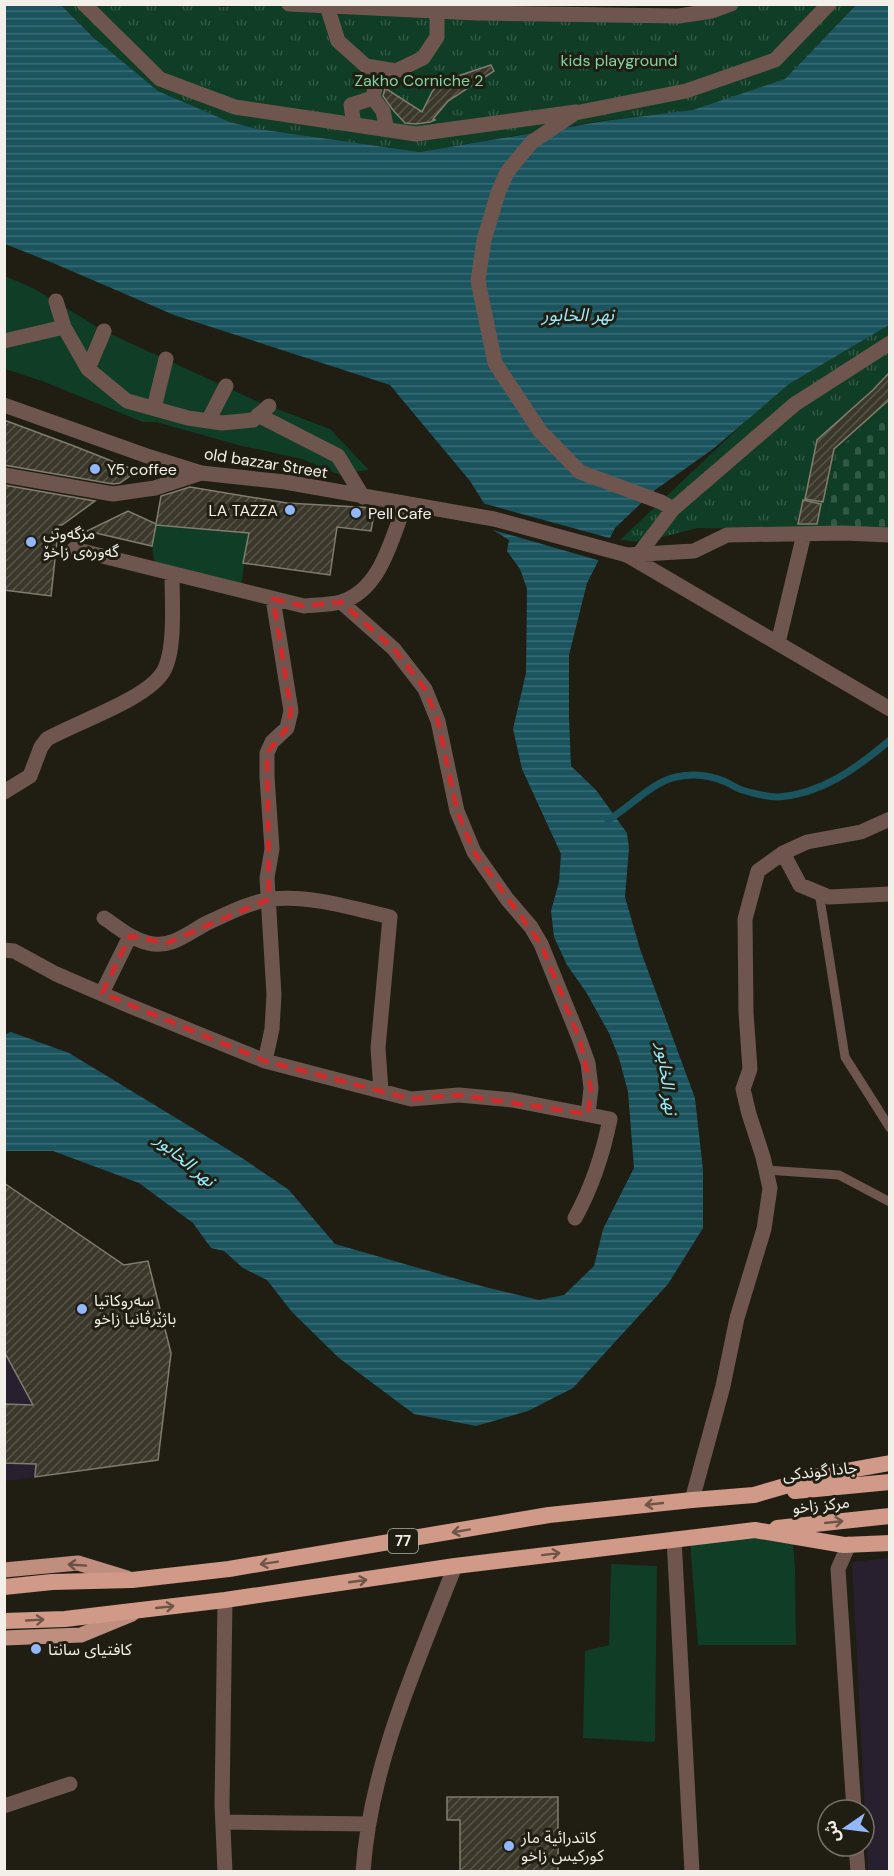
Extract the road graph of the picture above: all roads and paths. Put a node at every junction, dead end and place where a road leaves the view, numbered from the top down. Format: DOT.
graph roads {
  1 [pos="84,4"];
  2 [pos="289,4"];
  3 [pos="731,4"];
  4 [pos="829,4"];
  5 [pos="301,5"];
  6 [pos="327,6"];
  7 [pos="477,9"];
  8 [pos="437,12"];
  9 [pos="378,68"];
  10 [pos="373,98"];
  11 [pos="605,108"];
  12 [pos="354,125"];
  13 [pos="387,130"];
  14 [pos="56,301"];
  15 [pos="64,327"];
  16 [pos="104,331"];
  17 [pos="4,340"];
  18 [pos="890,343"];
  19 [pos="166,359"];
  20 [pos="88,369"];
  21 [pos="226,386"];
  22 [pos="4,405"];
  23 [pos="154,408"];
  24 [pos="208,421"];
  25 [pos="201,473"];
  26 [pos="4,475"];
  27 [pos="363,497"];
  28 [pos="405,505"];
  29 [pos="667,506"];
  30 [pos="804,534"];
  31 [pos="890,535"];
  32 [pos="74,549"];
  33 [pos="633,554"];
  34 [pos="172,575"];
  35 [pos="273,599"];
  36 [pos="341,602"];
  37 [pos="778,643"];
  38 [pos="890,709"];
  39 [pos="4,792"];
  40 [pos="890,819"];
  41 [pos="783,853"];
  42 [pos="819,892"];
  43 [pos="890,894"];
  44 [pos="269,899"];
  45 [pos="104,918"];
  46 [pos="130,936"];
  47 [pos="4,950"];
  48 [pos="102,993"];
  49 [pos="266,1061"];
  50 [pos="381,1091"];
  51 [pos="588,1114"];
  52 [pos="890,1128"];
  53 [pos="766,1170"];
  54 [pos="890,1202"];
  55 [pos="575,1218"];
  56 [pos="890,1464"];
  57 [pos="890,1482"];
  58 [pos="754,1496"];
  59 [pos="692,1500"];
  60 [pos="890,1516"];
  61 [pos="755,1530"];
  62 [pos="674,1539"];
  63 [pos="890,1543"];
  64 [pos="849,1545"];
  65 [pos="455,1566"];
  66 [pos="4,1570"];
  67 [pos="132,1580"];
  68 [pos="4,1587"];
  69 [pos="225,1600"];
  70 [pos="141,1610"];
  71 [pos="4,1621"];
  72 [pos="4,1638"];
  73 [pos="70,1784"];
  74 [pos="853,1798"];
  75 [pos="4,1806"];
  76 [pos="223,1822"];
  77 [pos="369,1824"];
  78 [pos="225,1872"];
  79 [pos="363,1872"];
  80 [pos="692,1872"];
  1 -- 12 [label="street"];
  2 -- 5 [label="street"];
  3 -- 7 [label="street"];
  4 -- 11 [label="street"];
  5 -- 6 [label="street"];
  6 -- 8 [label="street"];
  6 -- 9 [label="street"];
  7 -- 8 [label="street"];
  8 -- 9 [label="street"];
  9 -- 10 [label="street"];
  10 -- 12 [label="street"];
  10 -- 13 [label="street"];
  11 -- 13 [label="street"];
  11 -- 29 [label="street"];
  12 -- 13 [label="street"];
  14 -- 15 [label="street"];
  15 -- 17 [label="street"];
  15 -- 20 [label="street"];
  16 -- 20 [label="street"];
  18 -- 29 [label="street"];
  19 -- 23 [label="street"];
  20 -- 23 [label="street"];
  21 -- 24 [label="street"];
  22 -- 25 [label="street, old bazzar Street"];
  23 -- 24 [label="street"];
  24 -- 27 [label="street"];
  25 -- 26 [label="street"];
  25 -- 27 [label="street, old bazzar Street"];
  27 -- 28 [label="street, old bazzar Street"];
  28 -- 33 [label="street, old bazzar Street"];
  28 -- 36 [label="street"];
  29 -- 33 [label="street"];
  30 -- 31 [label="street"];
  30 -- 33 [label="street"];
  30 -- 37 [label="street"];
  32 -- 34 [label="street"];
  33 -- 37 [label="street"];
  34 -- 35 [label="street"];
  34 -- 39 [label="street"];
  35 -- 36 [label="street"];
  35 -- 44 [label="street"];
  36 -- 51 [label="street"];
  37 -- 38 [label="street"];
  40 -- 41 [label="street"];
  41 -- 42 [label="street"];
  41 -- 53 [label="street"];
  42 -- 43 [label="street"];
  42 -- 52 [label="lane"];
  44 -- 46 [label="street"];
  44 -- 49 [label="street"];
  44 -- 50 [label="street"];
  45 -- 46 [label="street"];
  46 -- 48 [label="street"];
  47 -- 48 [label="street"];
  48 -- 49 [label="street"];
  49 -- 50 [label="street"];
  50 -- 51 [label="street"];
  51 -- 55 [label="street"];
  53 -- 54 [label="lane"];
  53 -- 59 [label="street"];
  56 -- 58 [label="highway"];
  57 -- 58 [label="highway, جادا گوندکی / 77"];
  58 -- 59 [label="highway, 77"];
  59 -- 67 [label="highway, 77, one-way"];
  61 -- 60 [label="highway, مركز زاخو / 77, one-way"];
  61 -- 62 [label="highway, 77"];
  61 -- 64 [label="highway"];
  65 -- 62 [label="highway, 77, one-way"];
  62 -- 80 [label="street"];
  63 -- 64 [label="highway"];
  64 -- 74 [label="street"];
  69 -- 65 [label="highway, 77, one-way"];
  65 -- 77 [label="street"];
  67 -- 66 [label="main road, one-way"];
  67 -- 68 [label="highway, 77"];
  70 -- 69 [label="highway, 77, one-way"];
  69 -- 76 [label="street"];
  71 -- 70 [label="highway, 77, one-way"];
  70 -- 72 [label="main road"];
  73 -- 75 [label="street"];
  76 -- 77 [label="street"];
  76 -- 78 [label="street"];
  77 -- 79 [label="street"];
}
